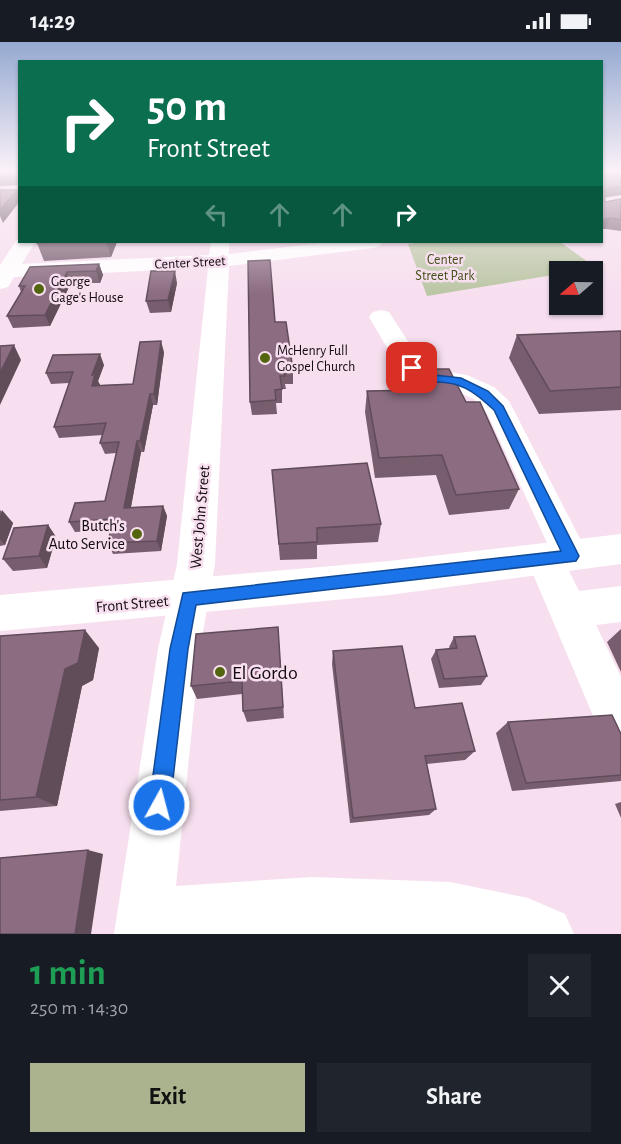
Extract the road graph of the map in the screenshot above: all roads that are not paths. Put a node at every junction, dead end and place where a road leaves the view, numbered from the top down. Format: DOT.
graph roads {
  1 [pos="24,243"];
  2 [pos="356,243"];
  3 [pos="220,251"];
  4 [pos="3,277"];
  5 [pos="381,316"];
  6 [pos="621,549"];
  7 [pos="558,558"];
  8 [pos="189,598"];
  9 [pos="621,604"];
  10 [pos="568,610"];
  11 [pos="0,613"];
  12 [pos="621,718"];
  13 [pos="144,925"];
  14 [pos="545,934"];
  1 -- 4 [label="street"];
  2 -- 3 [label="street, Center Street"];
  3 -- 4 [label="street, Center Street"];
  3 -- 8 [label="street, West John Street"];
  5 -- 7 [label="street"];
  6 -- 7 [label="street, Front Street"];
  7 -- 8 [label="street, Front Street"];
  7 -- 10 [label="street"];
  8 -- 11 [label="street, Front Street"];
  8 -- 13 [label="street, West John Street"];
  9 -- 10 [label="street"];
  10 -- 12 [label="street"];
  13 -- 14 [label="street"];
}
